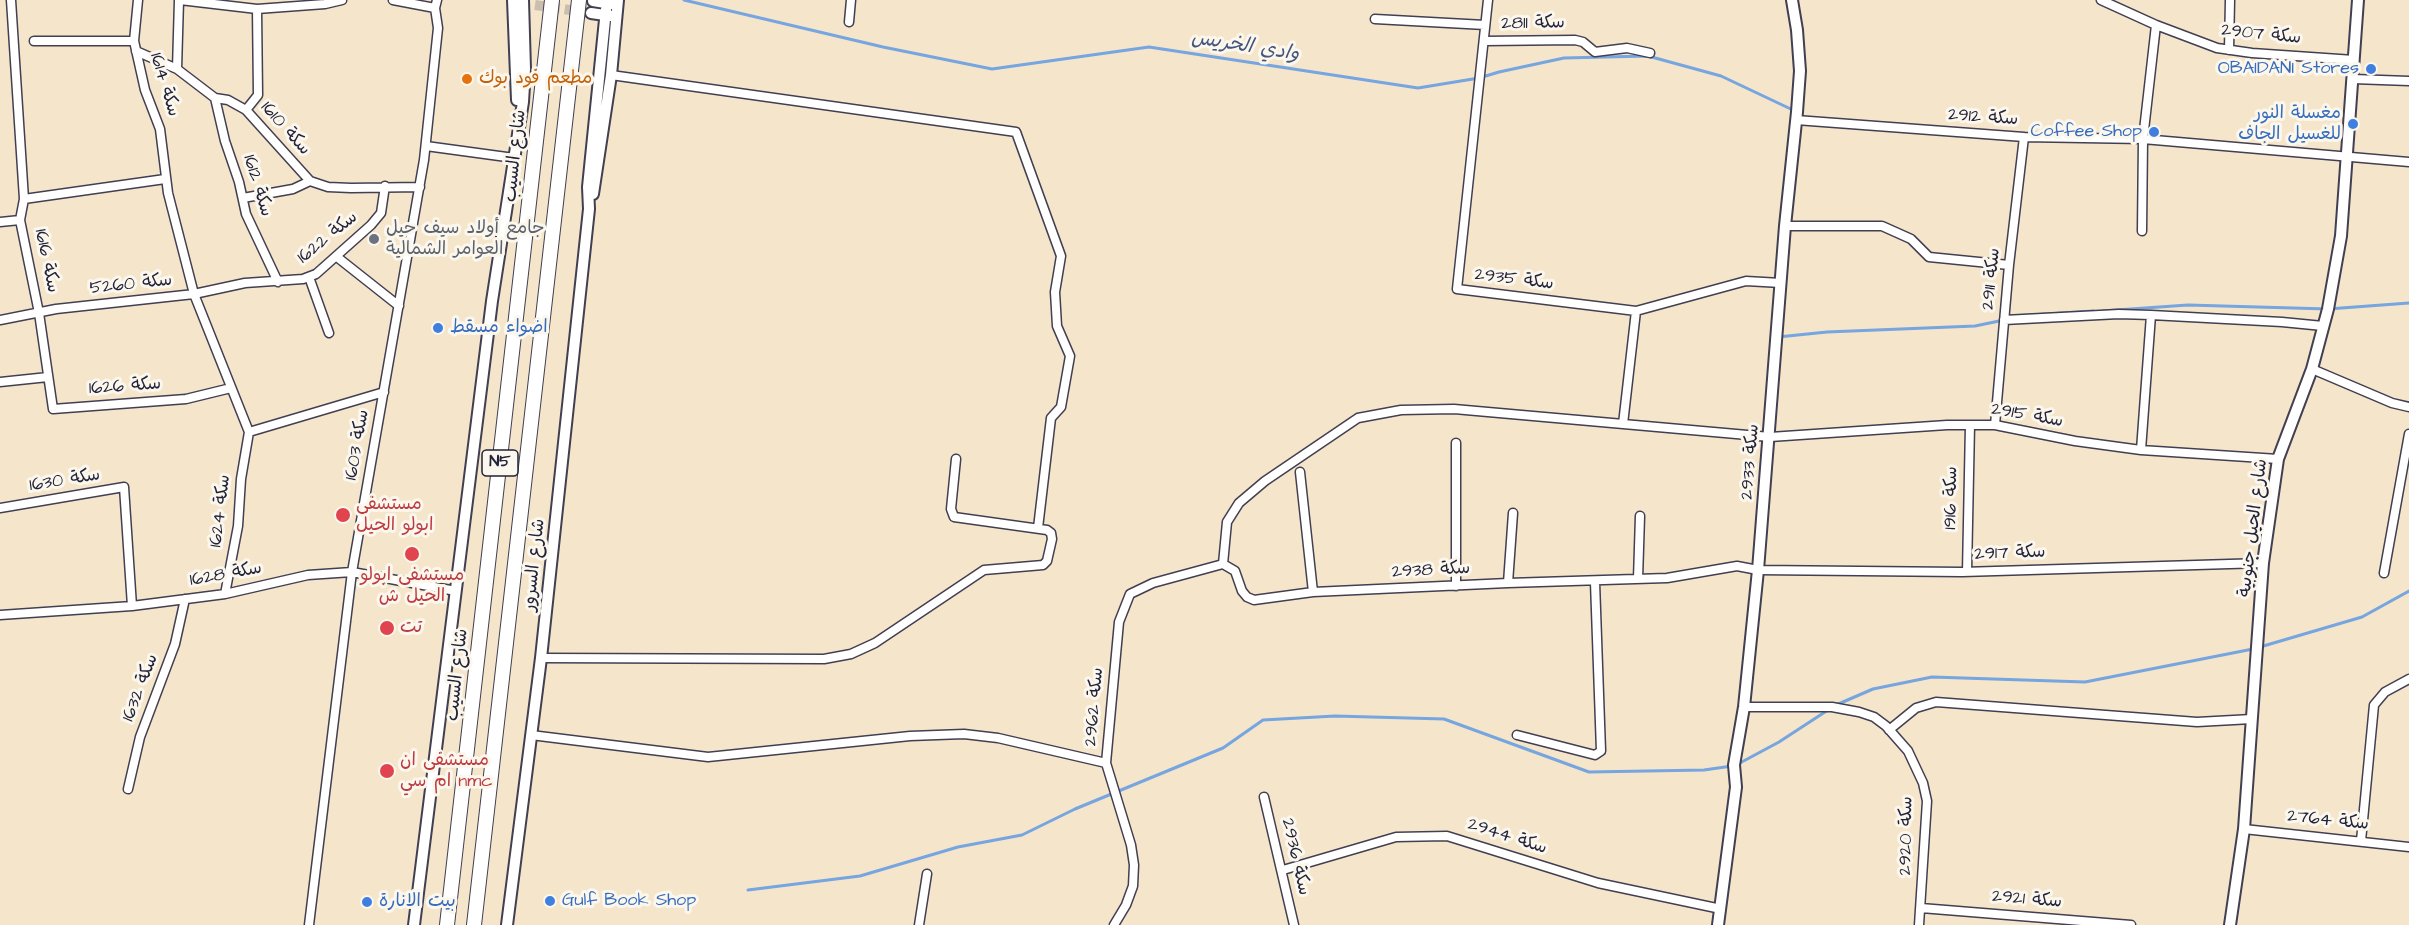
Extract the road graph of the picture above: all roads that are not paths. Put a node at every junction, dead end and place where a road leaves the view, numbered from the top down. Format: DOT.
graph roads {
  1 [pos="11,0"];
  2 [pos="138,0"];
  3 [pos="182,0"];
  4 [pos="342,0"];
  5 [pos="394,0"];
  6 [pos="552,0"];
  7 [pos="850,0"];
  8 [pos="1488,0"];
  9 [pos="1792,0"];
  10 [pos="2101,0"];
  11 [pos="2230,0"];
  12 [pos="2358,0"];
  13 [pos="518,1"];
  14 [pos="436,4"];
  15 [pos="535,5"];
  16 [pos="588,5"];
  17 [pos="2126,5"];
  18 [pos="612,7"];
  19 [pos="257,9"];
  20 [pos="1374,19"];
  21 [pos="849,22"];
  22 [pos="1485,25"];
  23 [pos="2156,25"];
  24 [pos="33,41"];
  25 [pos="134,41"];
  26 [pos="1484,41"];
  27 [pos="2229,50"];
  28 [pos="136,51"];
  29 [pos="1650,53"];
  30 [pos="2354,60"];
  31 [pos="177,69"];
  32 [pos="611,75"];
  33 [pos="2353,79"];
  34 [pos="2409,81"];
  35 [pos="215,98"];
  36 [pos="246,110"];
  37 [pos="1796,120"];
  38 [pos="2024,137"];
  39 [pos="2143,139"];
  40 [pos="426,146"];
  41 [pos="2348,156"];
  42 [pos="514,158"];
  43 [pos="2409,162"];
  44 [pos="165,179"];
  45 [pos="310,181"];
  46 [pos="385,186"];
  47 [pos="420,187"];
  48 [pos="243,198"];
  49 [pos="24,199"];
  50 [pos="589,208"];
  51 [pos="20,220"];
  52 [pos="0,222"];
  53 [pos="1785,226"];
  54 [pos="2142,231"];
  55 [pos="338,257"];
  56 [pos="2009,265"];
  57 [pos="309,277"];
  58 [pos="278,282"];
  59 [pos="1781,283"];
  60 [pos="194,294"];
  61 [pos="399,306"];
  62 [pos="1636,311"];
  63 [pos="39,313"];
  64 [pos="2151,315"];
  65 [pos="0,320"];
  66 [pos="2004,320"];
  67 [pos="2323,326"];
  68 [pos="329,333"];
  69 [pos="2312,369"];
  70 [pos="48,377"];
  71 [pos="0,382"];
  72 [pos="231,388"];
  73 [pos="384,392"];
  74 [pos="2409,407"];
  75 [pos="1623,424"];
  76 [pos="1970,425"];
  77 [pos="1995,425"];
  78 [pos="249,432"];
  79 [pos="2409,434"];
  80 [pos="1770,437"];
  81 [pos="1456,444"];
  82 [pos="2141,450"];
  83 [pos="956,459"];
  84 [pos="2278,459"];
  85 [pos="1300,472"];
  86 [pos="2406,473"];
  87 [pos="0,508"];
  88 [pos="1513,513"];
  89 [pos="1640,516"];
  90 [pos="1038,528"];
  91 [pos="2263,563"];
  92 [pos="1223,564"];
  93 [pos="1758,570"];
  94 [pos="352,572"];
  95 [pos="1967,572"];
  96 [pos="2384,573"];
  97 [pos="1638,579"];
  98 [pos="1595,582"];
  99 [pos="1508,583"];
  100 [pos="1456,586"];
  101 [pos="456,591"];
  102 [pos="1313,592"];
  103 [pos="225,594"];
  104 [pos="185,599"];
  105 [pos="132,606"];
  106 [pos="0,615"];
  107 [pos="541,658"];
  108 [pos="2409,680"];
  109 [pos="1743,707"];
  110 [pos="2252,719"];
  111 [pos="1889,730"];
  112 [pos="531,735"];
  113 [pos="1517,735"];
  114 [pos="1106,763"];
  115 [pos="128,789"];
  116 [pos="1264,797"];
  117 [pos="2244,829"];
  118 [pos="2361,841"];
  119 [pos="2409,847"];
  120 [pos="1283,870"];
  121 [pos="927,874"];
  122 [pos="1921,908"];
  123 [pos="1721,909"];
  124 [pos="309,925"];
  125 [pos="414,925"];
  126 [pos="447,925"];
  127 [pos="474,925"];
  128 [pos="507,925"];
  129 [pos="919,925"];
  130 [pos="1114,925"];
  131 [pos="1294,925"];
  132 [pos="1718,925"];
  133 [pos="1919,925"];
  134 [pos="2131,925"];
  135 [pos="2230,925"];
  1 -- 49 [label="street, سكة 1616"];
  2 -- 25 [label="street, سكة 1614"];
  3 -- 19 [label="street"];
  3 -- 31 [label="street"];
  4 -- 19 [label="street"];
  5 -- 14 [label="street"];
  6 -- 126 [label="highway, شارع السيب / N5"];
  7 -- 21 [label="street"];
  8 -- 22 [label="street, سكة 2935"];
  9 -- 37 [label="street, سكة 2933"];
  10 -- 17 [label="street, سكة 2907"];
  11 -- 27 [label="street"];
  12 -- 30 [label="street, شارع الحيل جنوبية"];
  13 -- 15 [label="street"];
  13 -- 42 [label="street"];
  14 -- 40 [label="street, سكة 1603"];
  16 -- 18 [label="street"];
  16 -- 127 [label="highway, N5"];
  17 -- 23 [label="street, سكة 2907"];
  18 -- 32 [label="street, شارع السرور"];
  18 -- 50 [label="street, شارع السرور"];
  19 -- 36 [label="street"];
  20 -- 22 [label="street"];
  22 -- 26 [label="street, سكة 2935"];
  23 -- 27 [label="street, سكة 2907"];
  23 -- 39 [label="street"];
  24 -- 25 [label="street"];
  25 -- 28 [label="street, سكة 1614"];
  26 -- 29 [label="street, سكة 2811"];
  26 -- 62 [label="street, سكة 2935"];
  27 -- 30 [label="street, سكة 2907"];
  28 -- 31 [label="street, سكة 1610"];
  28 -- 44 [label="street, سكة 1614"];
  30 -- 33 [label="street, شارع الحيل جنوبية"];
  31 -- 35 [label="street, سكة 1610"];
  32 -- 50 [label="street, شارع السرور"];
  32 -- 90 [label="street"];
  33 -- 34 [label="street"];
  33 -- 41 [label="street, شارع الحيل جنوبية"];
  35 -- 36 [label="street, سكة 1610"];
  35 -- 48 [label="street, سكة 1612"];
  36 -- 45 [label="street, سكة 1610"];
  37 -- 38 [label="street, سكة 2912"];
  37 -- 53 [label="street, سكة 2933"];
  38 -- 39 [label="street, سكة 2912"];
  38 -- 56 [label="street, سكة 2911"];
  39 -- 41 [label="street, سكة 2912"];
  39 -- 54 [label="street"];
  40 -- 42 [label="street"];
  40 -- 47 [label="street, سكة 1603"];
  41 -- 43 [label="street, سكة 2912"];
  41 -- 67 [label="street, شارع الحيل جنوبية"];
  42 -- 101 [label="street"];
  44 -- 49 [label="street"];
  44 -- 60 [label="street, سكة 1614"];
  45 -- 46 [label="street, سكة 1610"];
  45 -- 48 [label="street"];
  46 -- 47 [label="street, سكة 1610"];
  46 -- 55 [label="street, سكة 1622"];
  47 -- 61 [label="street, سكة 1603"];
  48 -- 58 [label="street, سكة 1612"];
  49 -- 51 [label="street, سكة 1616"];
  50 -- 107 [label="street, شارع السرور"];
  51 -- 52 [label="street"];
  51 -- 63 [label="street, سكة 1616"];
  53 -- 56 [label="street"];
  53 -- 59 [label="street, سكة 2933"];
  55 -- 57 [label="street, سكة 1622"];
  55 -- 61 [label="street"];
  56 -- 66 [label="street, سكة 2911"];
  57 -- 58 [label="street, سكة 1622"];
  57 -- 68 [label="street"];
  58 -- 60 [label="street, سكة 1622"];
  59 -- 62 [label="street, سكة 2935"];
  59 -- 80 [label="street, سكة 2933"];
  60 -- 63 [label="street, سكة 5260"];
  60 -- 72 [label="street"];
  61 -- 73 [label="street, سكة 1603"];
  62 -- 75 [label="street"];
  63 -- 65 [label="street, سكة 5260"];
  63 -- 70 [label="street, سكة 1626"];
  64 -- 66 [label="street"];
  64 -- 67 [label="street"];
  64 -- 82 [label="street"];
  66 -- 77 [label="street, سكة 2911"];
  67 -- 69 [label="street, شارع الحيل جنوبية"];
  69 -- 74 [label="street"];
  69 -- 84 [label="street, شارع الحيل جنوبية"];
  70 -- 71 [label="street"];
  70 -- 72 [label="street, سكة 1626"];
  72 -- 78 [label="street"];
  73 -- 78 [label="street"];
  73 -- 94 [label="street, سكة 1603"];
  75 -- 80 [label="street, سكة 2915"];
  75 -- 92 [label="street, سكة 2915"];
  76 -- 77 [label="street, سكة 2915"];
  76 -- 80 [label="street, سكة 2915"];
  76 -- 95 [label="street, سكة 1916"];
  77 -- 82 [label="street, سكة 2915"];
  78 -- 103 [label="street, سكة 1624"];
  79 -- 86 [label="street"];
  80 -- 93 [label="street, سكة 2933"];
  81 -- 100 [label="street"];
  82 -- 84 [label="street, سكة 2915"];
  83 -- 90 [label="street"];
  84 -- 91 [label="street, شارع الحيل جنوبية"];
  85 -- 102 [label="street"];
  86 -- 96 [label="street"];
  87 -- 105 [label="street, سكة 1630"];
  88 -- 99 [label="street"];
  89 -- 97 [label="street"];
  90 -- 107 [label="street"];
  91 -- 95 [label="street, سكة 2917"];
  91 -- 110 [label="street, شارع الحيل جنوبية"];
  92 -- 102 [label="street, سكة 2938"];
  92 -- 114 [label="street, سكة 2962"];
  93 -- 95 [label="street, سكة 2917"];
  93 -- 97 [label="street, سكة 2938"];
  93 -- 109 [label="street, سكة 2933"];
  94 -- 101 [label="street, سكة 1628"];
  94 -- 103 [label="street, سكة 1628"];
  94 -- 124 [label="street, سكة 1603"];
  97 -- 98 [label="street, سكة 2938"];
  98 -- 99 [label="street, سكة 2938"];
  98 -- 113 [label="street"];
  99 -- 100 [label="street, سكة 2938"];
  100 -- 102 [label="street, سكة 2938"];
  101 -- 125 [label="street"];
  103 -- 104 [label="street, سكة 1628"];
  104 -- 105 [label="street, سكة 1628"];
  104 -- 115 [label="street, سكة 1632"];
  105 -- 106 [label="street, سكة 1628"];
  107 -- 112 [label="street, شارع السرور"];
  108 -- 118 [label="street"];
  109 -- 111 [label="street, سكة 2920"];
  109 -- 123 [label="street, سكة 2933"];
  110 -- 111 [label="street"];
  110 -- 117 [label="street, شارع الحيل جنوبية"];
  111 -- 122 [label="street, سكة 2920"];
  112 -- 114 [label="street"];
  112 -- 128 [label="street, شارع السرور"];
  114 -- 130 [label="street, سكة 2962"];
  116 -- 120 [label="street, سكة 2936"];
  117 -- 118 [label="street, سكة 2764"];
  117 -- 135 [label="street, شارع الحيل جنوبية"];
  118 -- 119 [label="street, سكة 2764"];
  120 -- 123 [label="street, سكة 2944"];
  120 -- 131 [label="street, سكة 2936"];
  121 -- 129 [label="street"];
  122 -- 133 [label="street, سكة 2920"];
  122 -- 134 [label="street, سكة 2921"];
  123 -- 132 [label="street, سكة 2933"];
}
